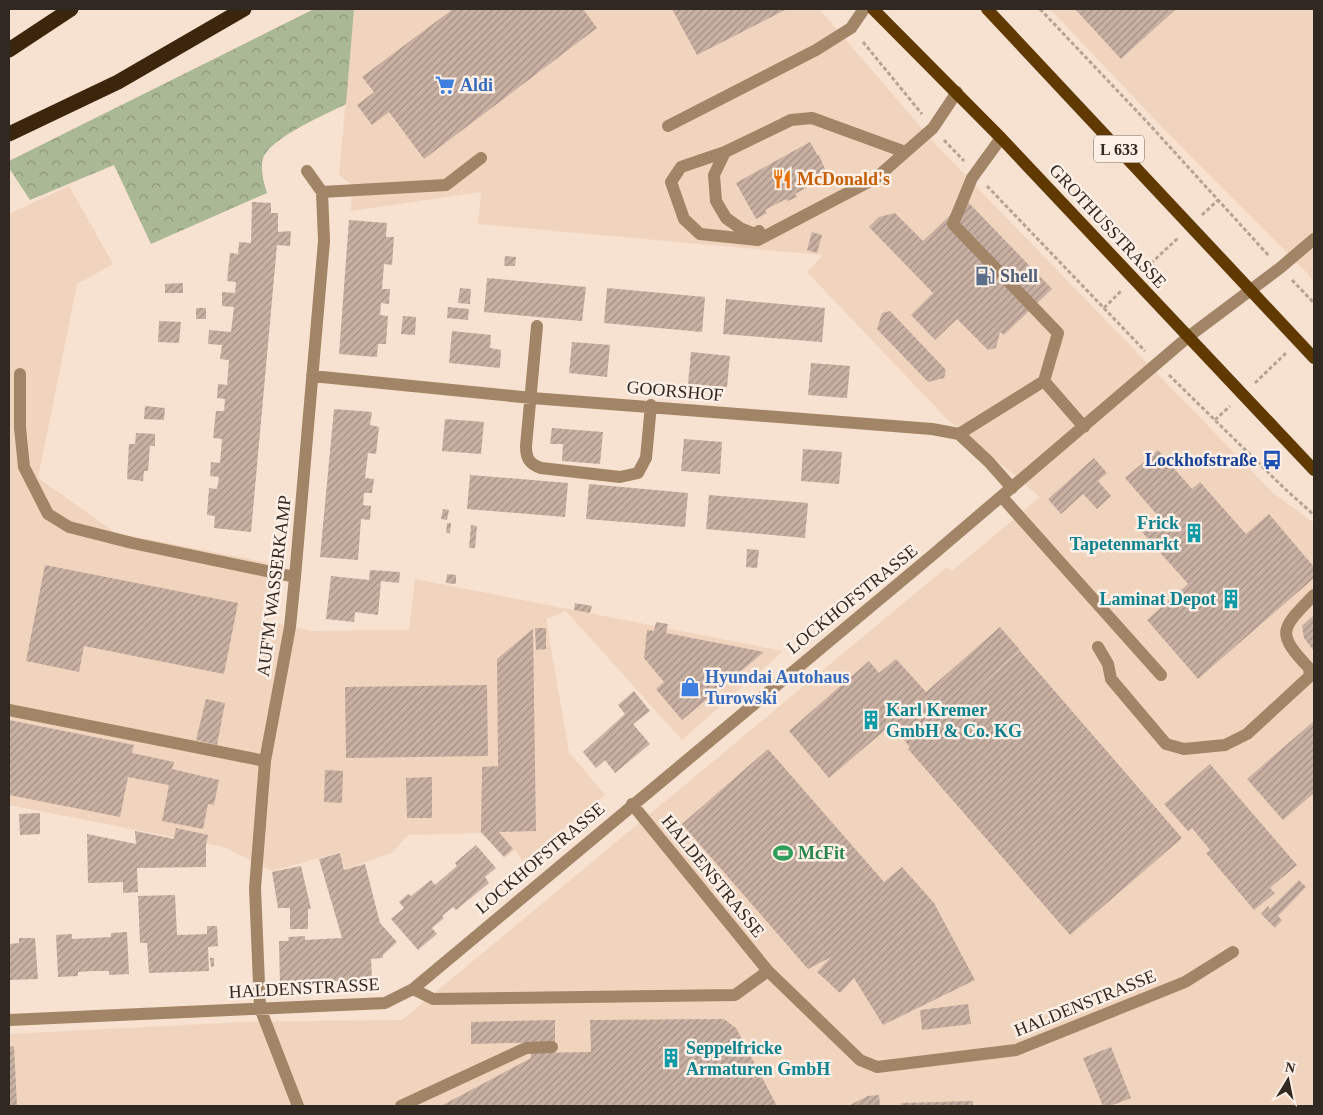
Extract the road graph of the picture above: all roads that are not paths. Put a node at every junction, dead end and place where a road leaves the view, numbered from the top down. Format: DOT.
graph roads {
  1 [pos="71,9"];
  2 [pos="244,9"];
  3 [pos="864,9"];
  4 [pos="873,9"];
  5 [pos="987,9"];
  6 [pos="9,50"];
  7 [pos="957,92"];
  8 [pos="668,126"];
  9 [pos="9,134"];
  10 [pos="1002,138"];
  11 [pos="725,152"];
  12 [pos="906,152"];
  13 [pos="481,158"];
  14 [pos="307,171"];
  15 [pos="322,192"];
  16 [pos="842,197"];
  17 [pos="1314,239"];
  18 [pos="1251,290"];
  19 [pos="537,326"];
  20 [pos="1188,337"];
  21 [pos="1314,358"];
  22 [pos="20,374"];
  23 [pos="312,376"];
  24 [pos="1044,381"];
  25 [pos="532,398"];
  26 [pos="650,405"];
  27 [pos="1084,427"];
  28 [pos="959,434"];
  29 [pos="1314,470"];
  30 [pos="1012,488"];
  31 [pos="1002,496"];
  32 [pos="295,577"];
  33 [pos="1314,595"];
  34 [pos="1098,647"];
  35 [pos="1161,675"];
  36 [pos="9,710"];
  37 [pos="265,761"];
  38 [pos="632,804"];
  39 [pos="1233,952"];
  40 [pos="768,971"];
  41 [pos="412,989"];
  42 [pos="260,1008"];
  43 [pos="9,1020"];
  44 [pos="552,1047"];
  45 [pos="298,1106"];
  46 [pos="401,1106"];
  1 -- 6 [label="highway"];
  2 -- 9 [label="highway"];
  3 -- 8 [label="street"];
  4 -- 7 [label="main road, GROTHUSSTRASSE"];
  5 -- 18 [label="main road, L 633"];
  7 -- 10 [label="main road, GROTHUSSTRASSE"];
  7 -- 12 [label="street"];
  10 -- 20 [label="main road, GROTHUSSTRASSE"];
  10 -- 24 [label="street"];
  11 -- 12 [label="street"];
  11 -- 16 [label="street"];
  11 -- 16 [label="street"];
  12 -- 16 [label="street"];
  13 -- 15 [label="street"];
  14 -- 15 [label="street"];
  15 -- 23 [label="street, AUF'M WASSERKAMP"];
  17 -- 18 [label="street, LOCKHOFSTRASSE"];
  18 -- 20 [label="street, LOCKHOFSTRASSE"];
  18 -- 21 [label="main road, L 633"];
  19 -- 25 [label="street"];
  20 -- 27 [label="street, LOCKHOFSTRASSE"];
  20 -- 29 [label="main road, GROTHUSSTRASSE"];
  22 -- 32 [label="street"];
  23 -- 25 [label="street, GOORSHOF"];
  23 -- 32 [label="street, AUF'M WASSERKAMP"];
  24 -- 27 [label="street"];
  24 -- 28 [label="street"];
  25 -- 26 [label="street, GOORSHOF"];
  25 -- 26 [label="street"];
  26 -- 28 [label="street, GOORSHOF"];
  27 -- 30 [label="street, LOCKHOFSTRASSE"];
  28 -- 30 [label="street"];
  30 -- 31 [label="street, LOCKHOFSTRASSE"];
  31 -- 35 [label="street"];
  31 -- 38 [label="street, LOCKHOFSTRASSE"];
  32 -- 37 [label="street, AUF'M WASSERKAMP"];
  33 -- 34 [label="street"];
  36 -- 37 [label="street"];
  37 -- 42 [label="street, AUF'M WASSERKAMP"];
  38 -- 40 [label="street, HALDENSTRASSE"];
  38 -- 41 [label="street, LOCKHOFSTRASSE"];
  39 -- 40 [label="street, HALDENSTRASSE"];
  40 -- 41 [label="street"];
  41 -- 42 [label="street, HALDENSTRASSE"];
  42 -- 43 [label="street, HALDENSTRASSE"];
  42 -- 45 [label="street, AUF'M WASSERKAMP"];
  44 -- 46 [label="street"];
}
